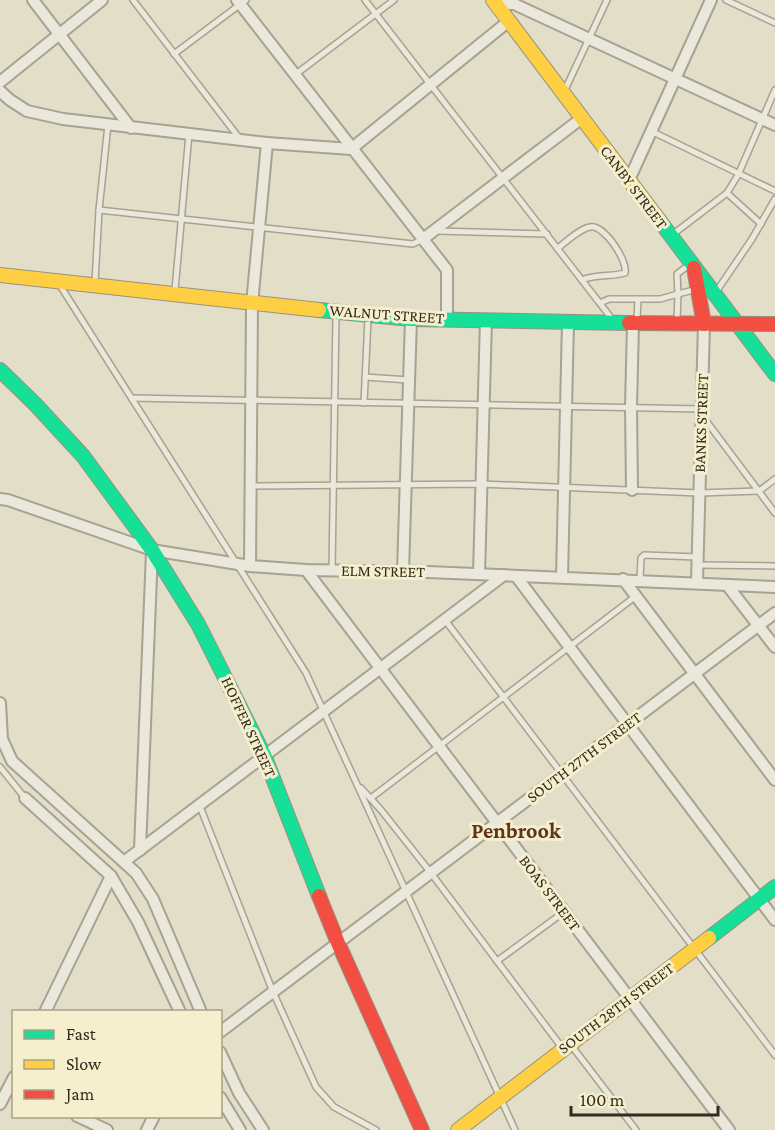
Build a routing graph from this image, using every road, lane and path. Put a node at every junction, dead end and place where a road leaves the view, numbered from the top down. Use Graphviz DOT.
graph roads {
  1 [pos="33,0"];
  2 [pos="102,0"];
  3 [pos="133,0"];
  4 [pos="365,0"];
  5 [pos="394,0"];
  6 [pos="607,0"];
  7 [pos="711,0"];
  8 [pos="726,0"];
  9 [pos="496,1"];
  10 [pos="241,2"];
  11 [pos="376,14"];
  12 [pos="509,21"];
  13 [pos="775,23"];
  14 [pos="59,34"];
  15 [pos="589,39"];
  16 [pos="174,54"];
  17 [pos="294,75"];
  18 [pos="675,79"];
  19 [pos="0,82"];
  20 [pos="430,84"];
  21 [pos="775,90"];
  22 [pos="0,91"];
  23 [pos="564,94"];
  24 [pos="582,118"];
  25 [pos="762,119"];
  26 [pos="108,125"];
  27 [pos="775,125"];
  28 [pos="131,128"];
  29 [pos="651,131"];
  30 [pos="189,134"];
  31 [pos="240,140"];
  32 [pos="267,143"];
  33 [pos="351,149"];
  34 [pos="738,175"];
  35 [pos="503,178"];
  36 [pos="629,180"];
  37 [pos="775,192"];
  38 [pos="727,193"];
  39 [pos="775,199"];
  40 [pos="99,210"];
  41 [pos="181,219"];
  42 [pos="760,224"];
  43 [pos="259,228"];
  44 [pos="434,231"];
  45 [pos="547,234"];
  46 [pos="671,236"];
  47 [pos="423,239"];
  48 [pos="558,248"];
  49 [pos="692,264"];
  50 [pos="0,275"];
  51 [pos="57,280"];
  52 [pos="582,280"];
  53 [pos="95,285"];
  54 [pos="698,289"];
  55 [pos="715,293"];
  56 [pos="174,294"];
  57 [pos="678,294"];
  58 [pos="638,300"];
  59 [pos="600,303"];
  60 [pos="252,304"];
  61 [pos="336,312"];
  62 [pos="368,315"];
  63 [pos="411,318"];
  64 [pos="447,318"];
  65 [pos="486,320"];
  66 [pos="568,323"];
  67 [pos="616,323"];
  68 [pos="635,323"];
  69 [pos="676,324"];
  70 [pos="704,324"];
  71 [pos="738,324"];
  72 [pos="773,325"];
  73 [pos="0,370"];
  74 [pos="775,374"];
  75 [pos="365,377"];
  76 [pos="409,380"];
  77 [pos="132,398"];
  78 [pos="251,399"];
  79 [pos="336,402"];
  80 [pos="364,403"];
  81 [pos="408,404"];
  82 [pos="484,405"];
  83 [pos="566,406"];
  84 [pos="631,407"];
  85 [pos="702,413"];
  86 [pos="775,479"];
  87 [pos="405,484"];
  88 [pos="481,484"];
  89 [pos="332,485"];
  90 [pos="250,486"];
  91 [pos="564,486"];
  92 [pos="632,490"];
  93 [pos="759,491"];
  94 [pos="699,493"];
  95 [pos="0,500"];
  96 [pos="775,513"];
  97 [pos="152,550"];
  98 [pos="697,561"];
  99 [pos="244,566"];
  100 [pos="775,566"];
  101 [pos="306,570"];
  102 [pos="332,571"];
  103 [pos="403,571"];
  104 [pos="479,574"];
  105 [pos="504,575"];
  106 [pos="516,576"];
  107 [pos="562,577"];
  108 [pos="623,579"];
  109 [pos="640,580"];
  110 [pos="697,582"];
  111 [pos="727,585"];
  112 [pos="775,587"];
  113 [pos="636,596"];
  114 [pos="775,613"];
  115 [pos="445,620"];
  116 [pos="759,626"];
  117 [pos="569,646"];
  118 [pos="775,647"];
  119 [pos="380,668"];
  120 [pos="694,673"];
  121 [pos="503,697"];
  122 [pos="0,703"];
  123 [pos="324,710"];
  124 [pos="627,724"];
  125 [pos="439,746"];
  126 [pos="264,755"];
  127 [pos="0,767"];
  128 [pos="561,774"];
  129 [pos="775,780"];
  130 [pos="358,785"];
  131 [pos="25,798"];
  132 [pos="370,798"];
  133 [pos="200,804"];
  134 [pos="497,823"];
  135 [pos="140,850"];
  136 [pos="125,861"];
  137 [pos="431,873"];
  138 [pos="111,876"];
  139 [pos="775,887"];
  140 [pos="406,892"];
  141 [pos="759,899"];
  142 [pos="564,912"];
  143 [pos="775,920"];
  144 [pos="338,943"];
  145 [pos="694,949"];
  146 [pos="497,961"];
  147 [pos="273,992"];
  148 [pos="629,998"];
  149 [pos="45,1010"];
  150 [pos="180,1010"];
  151 [pos="201,1010"];
  152 [pos="222,1030"];
  153 [pos="567,1046"];
  154 [pos="775,1055"];
  155 [pos="222,1056"];
  156 [pos="12,1084"];
  157 [pos="500,1097"];
  158 [pos="222,1101"];
  159 [pos="0,1104"];
  160 [pos="81,1118"];
  161 [pos="107,1130"];
  162 [pos="240,1130"];
  163 [pos="263,1130"];
  164 [pos="376,1130"];
  165 [pos="422,1130"];
  166 [pos="458,1130"];
  167 [pos="515,1130"];
  168 [pos="636,1130"];
  169 [pos="729,1130"];
  1 -- 14 [label="street"];
  2 -- 14 [label="street"];
  3 -- 16 [label="lane"];
  4 -- 11 [label="lane"];
  5 -- 11 [label="lane"];
  6 -- 15 [label="lane"];
  7 -- 18 [label="street"];
  8 -- 13 [label="lane"];
  9 -- 12 [label="main road, CANBY STREET"];
  9 -- 15 [label="street"];
  10 -- 16 [label="lane"];
  10 -- 17 [label="street"];
  11 -- 17 [label="lane"];
  11 -- 20 [label="lane"];
  12 -- 20 [label="street"];
  12 -- 23 [label="main road, CANBY STREET"];
  14 -- 19 [label="street"];
  14 -- 28 [label="street"];
  15 -- 18 [label="street"];
  15 -- 23 [label="lane"];
  16 -- 31 [label="lane"];
  17 -- 33 [label="street"];
  18 -- 25 [label="street"];
  18 -- 29 [label="street"];
  20 -- 33 [label="street"];
  20 -- 35 [label="lane"];
  21 -- 25 [label="lane"];
  22 -- 26 [label="street"];
  23 -- 24 [label="main road, CANBY STREET"];
  24 -- 35 [label="street"];
  24 -- 36 [label="main road, CANBY STREET"];
  25 -- 27 [label="street"];
  25 -- 34 [label="lane"];
  26 -- 28 [label="street"];
  26 -- 40 [label="lane"];
  28 -- 30 [label="street"];
  29 -- 34 [label="lane"];
  29 -- 36 [label="street"];
  30 -- 31 [label="street"];
  30 -- 41 [label="lane"];
  31 -- 32 [label="street"];
  32 -- 33 [label="street"];
  32 -- 43 [label="street"];
  33 -- 47 [label="street"];
  34 -- 37 [label="lane"];
  34 -- 38 [label="lane"];
  35 -- 44 [label="street"];
  35 -- 45 [label="lane"];
  36 -- 46 [label="main road, CANBY STREET"];
  38 -- 42 [label="lane"];
  38 -- 46 [label="lane"];
  39 -- 42 [label="lane"];
  40 -- 41 [label="lane"];
  40 -- 53 [label="lane"];
  41 -- 43 [label="lane"];
  41 -- 56 [label="lane"];
  42 -- 55 [label="lane"];
  43 -- 47 [label="lane"];
  43 -- 60 [label="street"];
  44 -- 45 [label="lane"];
  44 -- 47 [label="street"];
  45 -- 48 [label="lane"];
  46 -- 49 [label="main road, CANBY STREET"];
  47 -- 64 [label="street"];
  48 -- 52 [label="lane"];
  48 -- 52 [label="lane"];
  49 -- 54 [label="main road, BANKS STREET"];
  49 -- 55 [label="main road, CANBY STREET"];
  49 -- 57 [label="lane"];
  50 -- 51 [label="main road, WALNUT STREET"];
  51 -- 53 [label="main road, WALNUT STREET"];
  51 -- 77 [label="lane"];
  52 -- 59 [label="lane"];
  53 -- 56 [label="main road, WALNUT STREET"];
  54 -- 57 [label="lane"];
  54 -- 70 [label="main road, BANKS STREET"];
  55 -- 71 [label="main road, CANBY STREET"];
  56 -- 60 [label="main road, WALNUT STREET"];
  57 -- 58 [label="lane"];
  57 -- 69 [label="lane"];
  58 -- 59 [label="lane"];
  58 -- 68 [label="lane"];
  59 -- 67 [label="lane"];
  60 -- 61 [label="main road, WALNUT STREET"];
  60 -- 78 [label="street"];
  61 -- 62 [label="main road, WALNUT STREET"];
  61 -- 79 [label="lane"];
  62 -- 63 [label="main road, WALNUT STREET"];
  62 -- 75 [label="lane"];
  63 -- 64 [label="main road, WALNUT STREET"];
  63 -- 76 [label="street"];
  64 -- 65 [label="main road, WALNUT STREET"];
  65 -- 66 [label="main road, WALNUT STREET"];
  65 -- 82 [label="street"];
  66 -- 67 [label="main road, WALNUT STREET"];
  66 -- 83 [label="street"];
  67 -- 68 [label="main road, WALNUT STREET"];
  68 -- 69 [label="main road, WALNUT STREET"];
  68 -- 84 [label="street"];
  69 -- 70 [label="main road, WALNUT STREET"];
  70 -- 71 [label="main road, WALNUT STREET"];
  70 -- 85 [label="street, BANKS STREET"];
  71 -- 72 [label="main road, WALNUT STREET"];
  71 -- 74 [label="main road, CANBY STREET"];
  73 -- 97 [label="main road, HOFFER STREET"];
  75 -- 76 [label="lane"];
  75 -- 80 [label="lane"];
  76 -- 81 [label="street"];
  77 -- 78 [label="lane"];
  77 -- 99 [label="lane"];
  78 -- 79 [label="lane"];
  78 -- 90 [label="street"];
  79 -- 80 [label="lane"];
  79 -- 89 [label="lane"];
  80 -- 81 [label="lane"];
  81 -- 82 [label="lane"];
  81 -- 87 [label="street"];
  82 -- 83 [label="lane"];
  82 -- 88 [label="street"];
  83 -- 84 [label="lane"];
  83 -- 91 [label="street"];
  84 -- 85 [label="lane"];
  84 -- 92 [label="street"];
  85 -- 93 [label="lane"];
  85 -- 94 [label="street, BANKS STREET"];
  86 -- 93 [label="lane"];
  87 -- 88 [label="lane"];
  87 -- 89 [label="lane"];
  87 -- 103 [label="street"];
  88 -- 91 [label="lane"];
  88 -- 104 [label="street"];
  89 -- 90 [label="lane"];
  89 -- 102 [label="lane"];
  90 -- 99 [label="street"];
  91 -- 92 [label="lane"];
  91 -- 107 [label="street"];
  92 -- 94 [label="lane"];
  93 -- 94 [label="lane"];
  93 -- 96 [label="lane"];
  94 -- 98 [label="street, BANKS STREET"];
  95 -- 97 [label="street, ELM STREET"];
  97 -- 99 [label="street, ELM STREET"];
  97 -- 126 [label="main road, HOFFER STREET"];
  97 -- 135 [label="street"];
  98 -- 100 [label="lane"];
  98 -- 109 [label="lane"];
  98 -- 110 [label="street, BANKS STREET"];
  99 -- 101 [label="street, ELM STREET"];
  99 -- 123 [label="lane"];
  101 -- 102 [label="street, ELM STREET"];
  101 -- 119 [label="street, BOAS STREET"];
  102 -- 103 [label="street, ELM STREET"];
  103 -- 104 [label="street, ELM STREET"];
  104 -- 105 [label="street, ELM STREET"];
  105 -- 106 [label="street, ELM STREET"];
  105 -- 115 [label="street"];
  106 -- 107 [label="street, ELM STREET"];
  106 -- 117 [label="street"];
  107 -- 108 [label="street, ELM STREET"];
  108 -- 109 [label="street, ELM STREET"];
  108 -- 113 [label="street"];
  109 -- 110 [label="street, ELM STREET"];
  110 -- 111 [label="street, ELM STREET"];
  111 -- 112 [label="street, ELM STREET"];
  111 -- 116 [label="street"];
  113 -- 117 [label="lane"];
  113 -- 120 [label="street"];
  114 -- 116 [label="street, SOUTH 27TH STREET"];
  115 -- 119 [label="street"];
  115 -- 121 [label="lane"];
  116 -- 118 [label="street"];
  116 -- 120 [label="street, SOUTH 27TH STREET"];
  117 -- 121 [label="lane"];
  117 -- 124 [label="street"];
  119 -- 123 [label="street"];
  119 -- 125 [label="street, BOAS STREET"];
  120 -- 124 [label="street, SOUTH 27TH STREET"];
  120 -- 129 [label="street"];
  121 -- 125 [label="lane"];
  121 -- 128 [label="lane"];
  122 -- 136 [label="street"];
  123 -- 126 [label="street"];
  123 -- 130 [label="lane"];
  124 -- 128 [label="street, SOUTH 27TH STREET"];
  124 -- 141 [label="street"];
  125 -- 132 [label="lane"];
  125 -- 134 [label="street, BOAS STREET"];
  126 -- 133 [label="street"];
  126 -- 144 [label="main road, HOFFER STREET"];
  127 -- 131 [label="lane"];
  128 -- 134 [label="street, SOUTH 27TH STREET"];
  128 -- 145 [label="lane"];
  130 -- 132 [label="lane"];
  130 -- 140 [label="lane"];
  131 -- 138 [label="street"];
  132 -- 137 [label="lane"];
  133 -- 135 [label="street"];
  133 -- 147 [label="lane"];
  134 -- 137 [label="street, SOUTH 27TH STREET"];
  134 -- 142 [label="street, BOAS STREET"];
  135 -- 136 [label="street"];
  136 -- 151 [label="street"];
  137 -- 140 [label="street, SOUTH 27TH STREET"];
  137 -- 146 [label="lane"];
  138 -- 149 [label="street"];
  138 -- 150 [label="street"];
  139 -- 141 [label="main road, SOUTH 28TH STREET"];
  140 -- 144 [label="street, SOUTH 27TH STREET"];
  140 -- 157 [label="lane"];
  141 -- 143 [label="street"];
  141 -- 145 [label="main road, SOUTH 28TH STREET"];
  142 -- 146 [label="lane"];
  142 -- 148 [label="street, BOAS STREET"];
  144 -- 147 [label="street, SOUTH 27TH STREET"];
  144 -- 165 [label="main road, HOFFER STREET"];
  145 -- 148 [label="main road, SOUTH 28TH STREET"];
  145 -- 154 [label="lane"];
  146 -- 153 [label="lane"];
  147 -- 152 [label="street, SOUTH 27TH STREET"];
  147 -- 164 [label="lane"];
  148 -- 153 [label="main road, SOUTH 28TH STREET"];
  148 -- 169 [label="street, BOAS STREET"];
  153 -- 157 [label="main road, SOUTH 28TH STREET"];
  153 -- 168 [label="lane"];
  155 -- 163 [label="street"];
  156 -- 159 [label="street"];
  157 -- 166 [label="main road, SOUTH 28TH STREET"];
  157 -- 167 [label="lane"];
  158 -- 162 [label="street"];
  160 -- 161 [label="street"];
}
